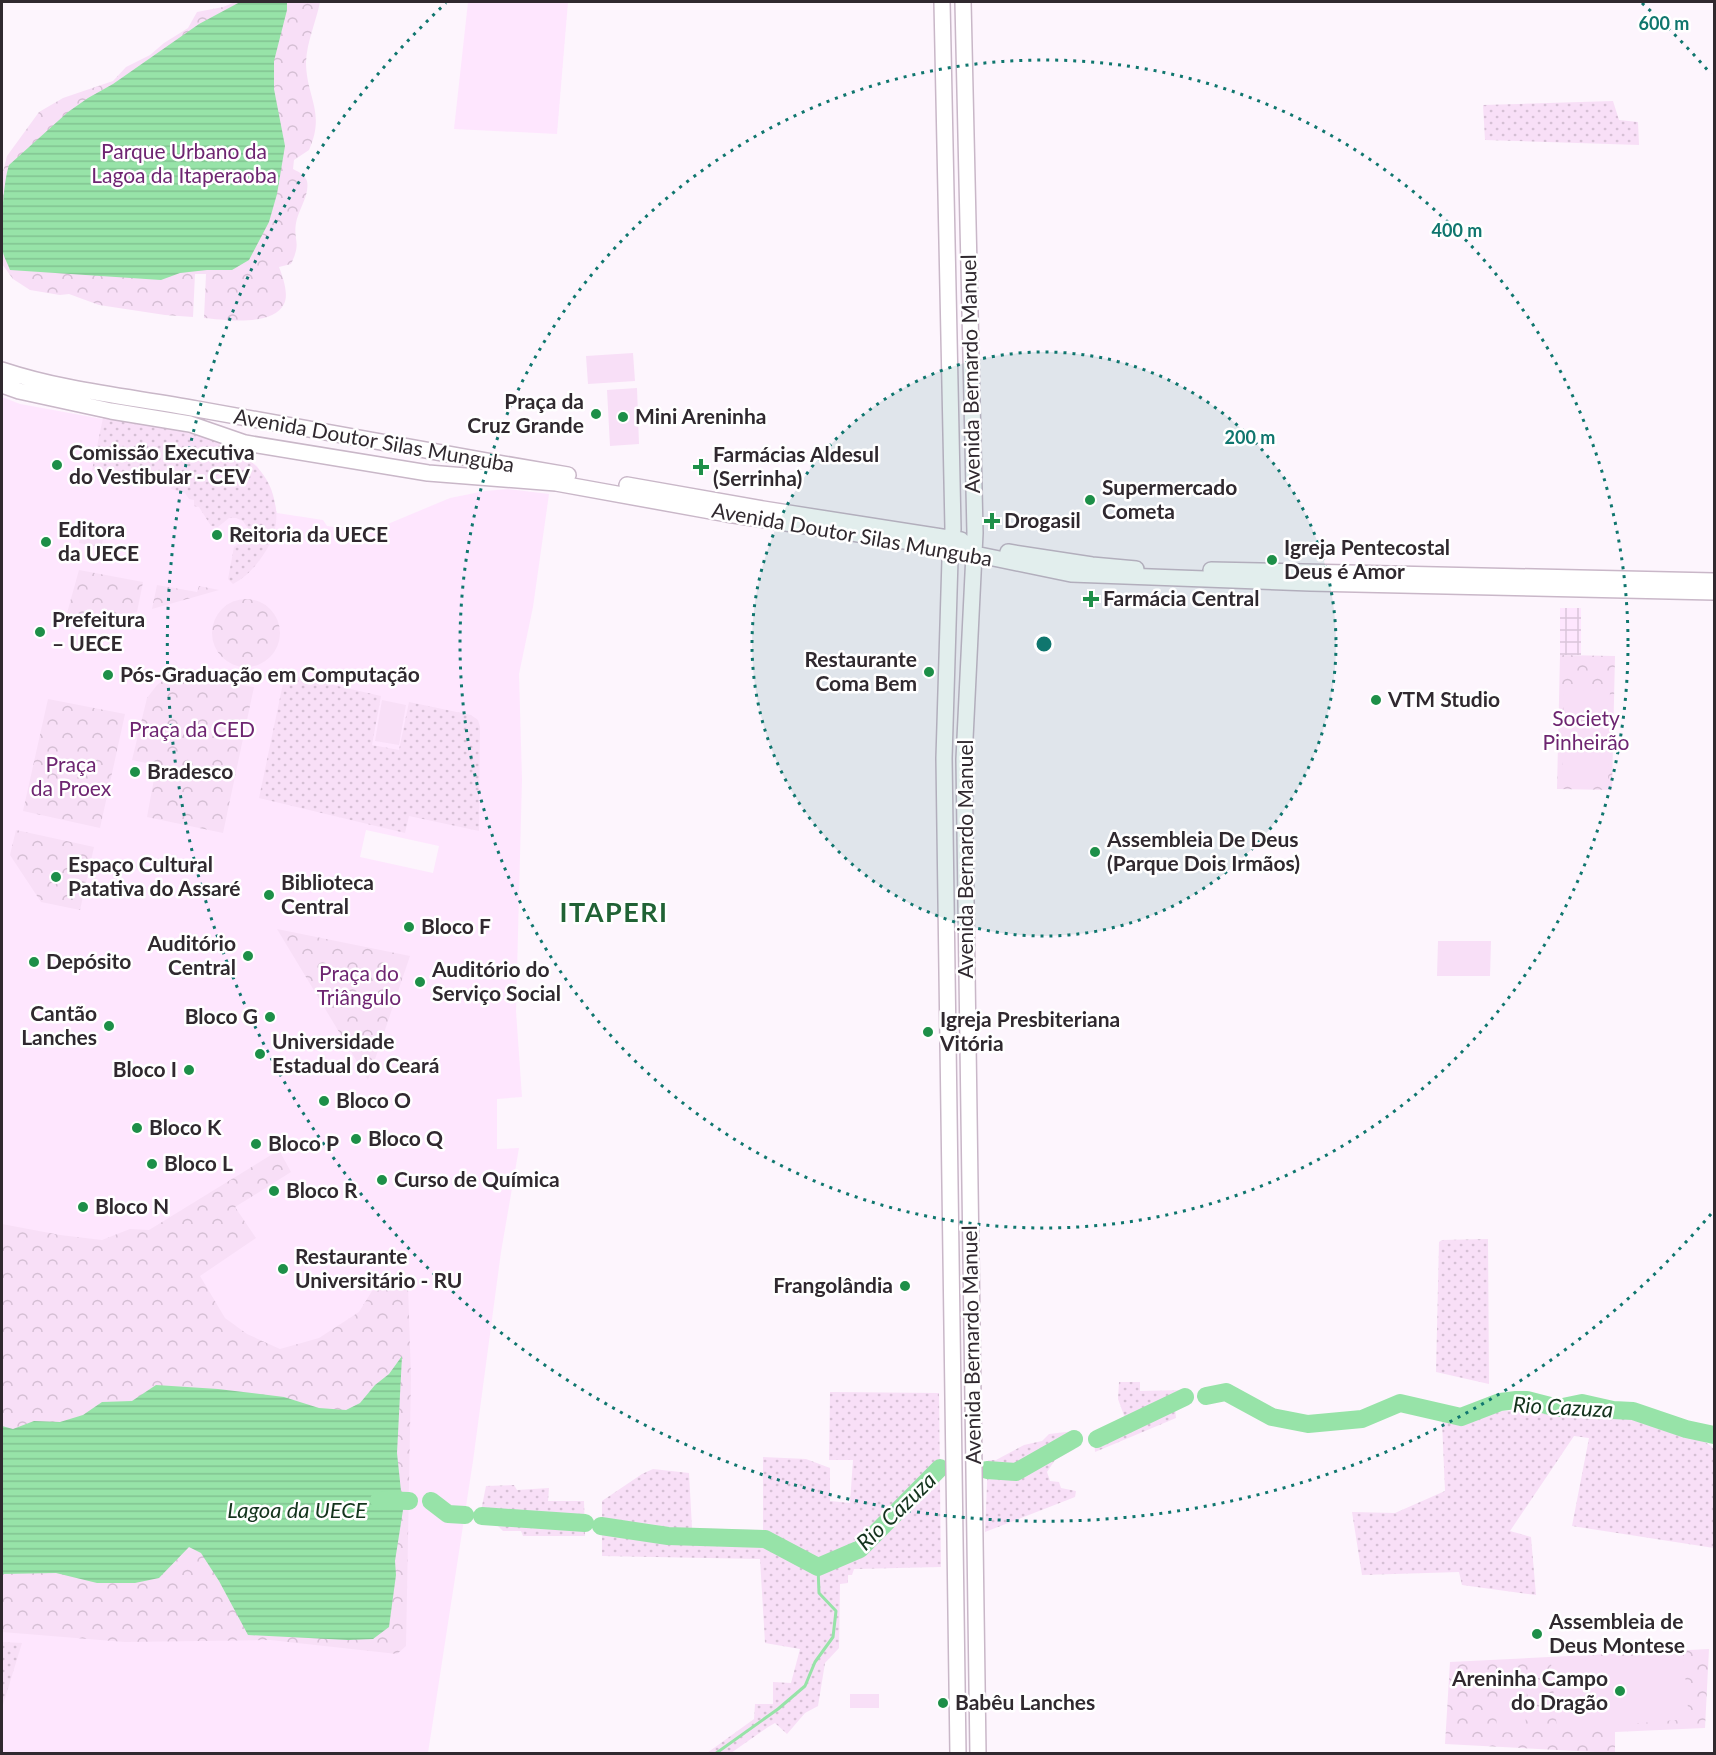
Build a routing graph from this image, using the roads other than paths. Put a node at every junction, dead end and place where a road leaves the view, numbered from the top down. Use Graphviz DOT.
graph roads {
  1 [pos="942,2"];
  2 [pos="963,2"];
  3 [pos="2,370"];
  4 [pos="2,385"];
  5 [pos="312,431"];
  6 [pos="250,444"];
  7 [pos="425,450"];
  8 [pos="428,473"];
  9 [pos="952,544"];
  10 [pos="974,549"];
  11 [pos="1714,581"];
  12 [pos="1714,592"];
  13 [pos="951,1271"];
  14 [pos="971,1271"];
  15 [pos="972,1311"];
  16 [pos="952,1313"];
  17 [pos="958,1754"];
  18 [pos="978,1754"];
  1 -- 9 [label="main road, Avenida Bernardo Manuel"];
  2 -- 10 [label="main road, Avenida Bernardo Manuel"];
  3 -- 5 [label="main road, Avenida Doutor Silas Munguba"];
  4 -- 6 [label="main road, Avenida Doutor Silas Munguba"];
  5 -- 6 [label="main road"];
  5 -- 7 [label="main road, Avenida Doutor Silas Munguba"];
  6 -- 8 [label="main road, Avenida Doutor Silas Munguba"];
  7 -- 8 [label="main road"];
  7 -- 9 [label="main road, Avenida Doutor Silas Munguba"];
  8 -- 9 [label="main road, Avenida Doutor Silas Munguba"];
  9 -- 10 [label="main road, Avenida Doutor Silas Munguba"];
  9 -- 13 [label="main road, Avenida Bernardo Manuel"];
  10 -- 11 [label="main road, Avenida Doutor Silas Munguba"];
  10 -- 12 [label="main road, Avenida Doutor Silas Munguba"];
  10 -- 14 [label="main road, Avenida Bernardo Manuel"];
  13 -- 14 [label="main road"];
  13 -- 16 [label="main road, Avenida Bernardo Manuel"];
  14 -- 15 [label="main road, Avenida Bernardo Manuel"];
  15 -- 16 [label="main road"];
  15 -- 18 [label="main road, Avenida Bernardo Manuel"];
  16 -- 17 [label="main road, Avenida Bernardo Manuel"];
}
